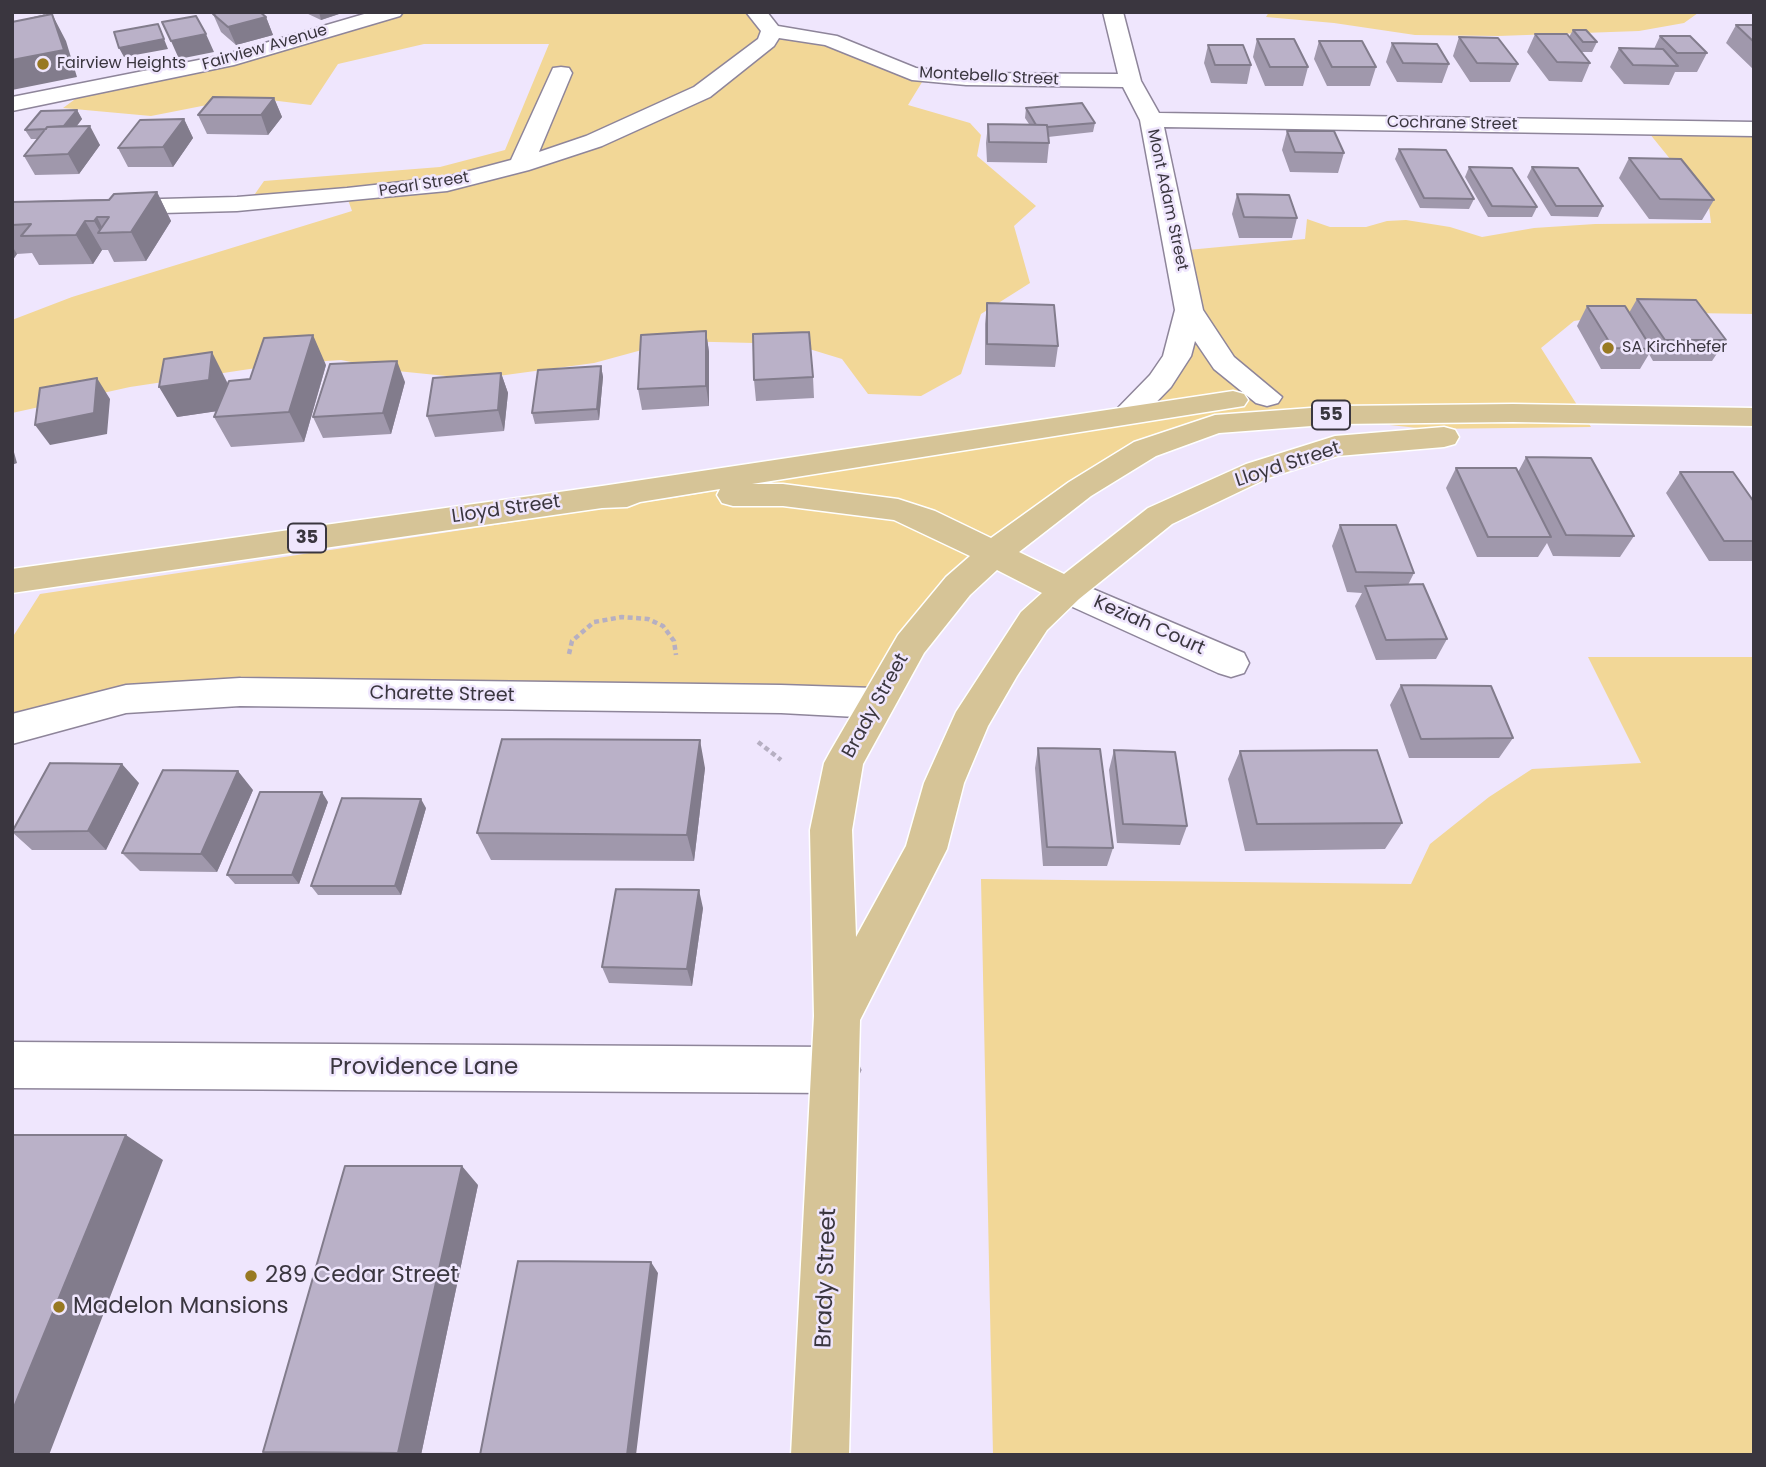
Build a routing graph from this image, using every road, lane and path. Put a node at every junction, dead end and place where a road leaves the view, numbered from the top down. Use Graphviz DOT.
graph roads {
  1 [pos="56,12"];
  2 [pos="393,12"];
  3 [pos="757,12"];
  4 [pos="1112,12"];
  5 [pos="23,21"];
  6 [pos="771,31"];
  7 [pos="561,73"];
  8 [pos="1130,81"];
  9 [pos="12,104"];
  10 [pos="1151,120"];
  11 [pos="1754,129"];
  12 [pos="521,165"];
  13 [pos="12,210"];
  14 [pos="1189,310"];
  15 [pos="1754,395"];
  16 [pos="1267,397"];
  17 [pos="1126,415"];
  18 [pos="1707,416"];
  19 [pos="1754,417"];
  20 [pos="602,496"];
  21 [pos="993,554"];
  22 [pos="12,581"];
  23 [pos="1067,590"];
  24 [pos="1231,663"];
  25 [pos="561,696"];
  26 [pos="673,698"];
  27 [pos="875,703"];
  28 [pos="12,729"];
  29 [pos="837,1016"];
  30 [pos="12,1065"];
  31 [pos="836,1070"];
  32 [pos="820,1455"];
  1 -- 5 [label="path"];
  2 -- 9 [label="street, Fairview Avenue"];
  3 -- 6 [label="street"];
  4 -- 8 [label="street, Mont Adam Street"];
  6 -- 8 [label="street, Montebello Street"];
  6 -- 12 [label="street, Pearl Street"];
  7 -- 12 [label="street"];
  8 -- 10 [label="street, Mont Adam Street"];
  10 -- 11 [label="street, Cochrane Street"];
  10 -- 14 [label="street, Mont Adam Street"];
  12 -- 13 [label="street, Pearl Street"];
  14 -- 16 [label="street, Mont Adam Street"];
  14 -- 17 [label="street, Mont Adam Street"];
  15 -- 16 [label="main road"];
  16 -- 17 [label="main road"];
  17 -- 20 [label="main road"];
  18 -- 19 [label="main road, Lloyd Street / 55"];
  18 -- 21 [label="main road, Lloyd Street / 55"];
  18 -- 23 [label="main road, Lloyd Street / 55"];
  20 -- 21 [label="main road, Lloyd Street / 35"];
  20 -- 22 [label="main road, Lloyd Street / 35"];
  21 -- 23 [label="main road, Lloyd Street / 35"];
  21 -- 27 [label="main road, Brady Street / 55"];
  23 -- 24 [label="street, Keziah Court"];
  23 -- 29 [label="main road, Brady Street / 55"];
  25 -- 26 [label="street, Charette Street"];
  25 -- 26 [label="path"];
  25 -- 28 [label="street, Charette Street"];
  26 -- 27 [label="street, Charette Street"];
  27 -- 29 [label="main road, Brady Street / 55"];
  29 -- 31 [label="main road, Brady Street / 55"];
  30 -- 31 [label="street, Providence Lane"];
  31 -- 32 [label="main road, Brady Street / 55"];
}
